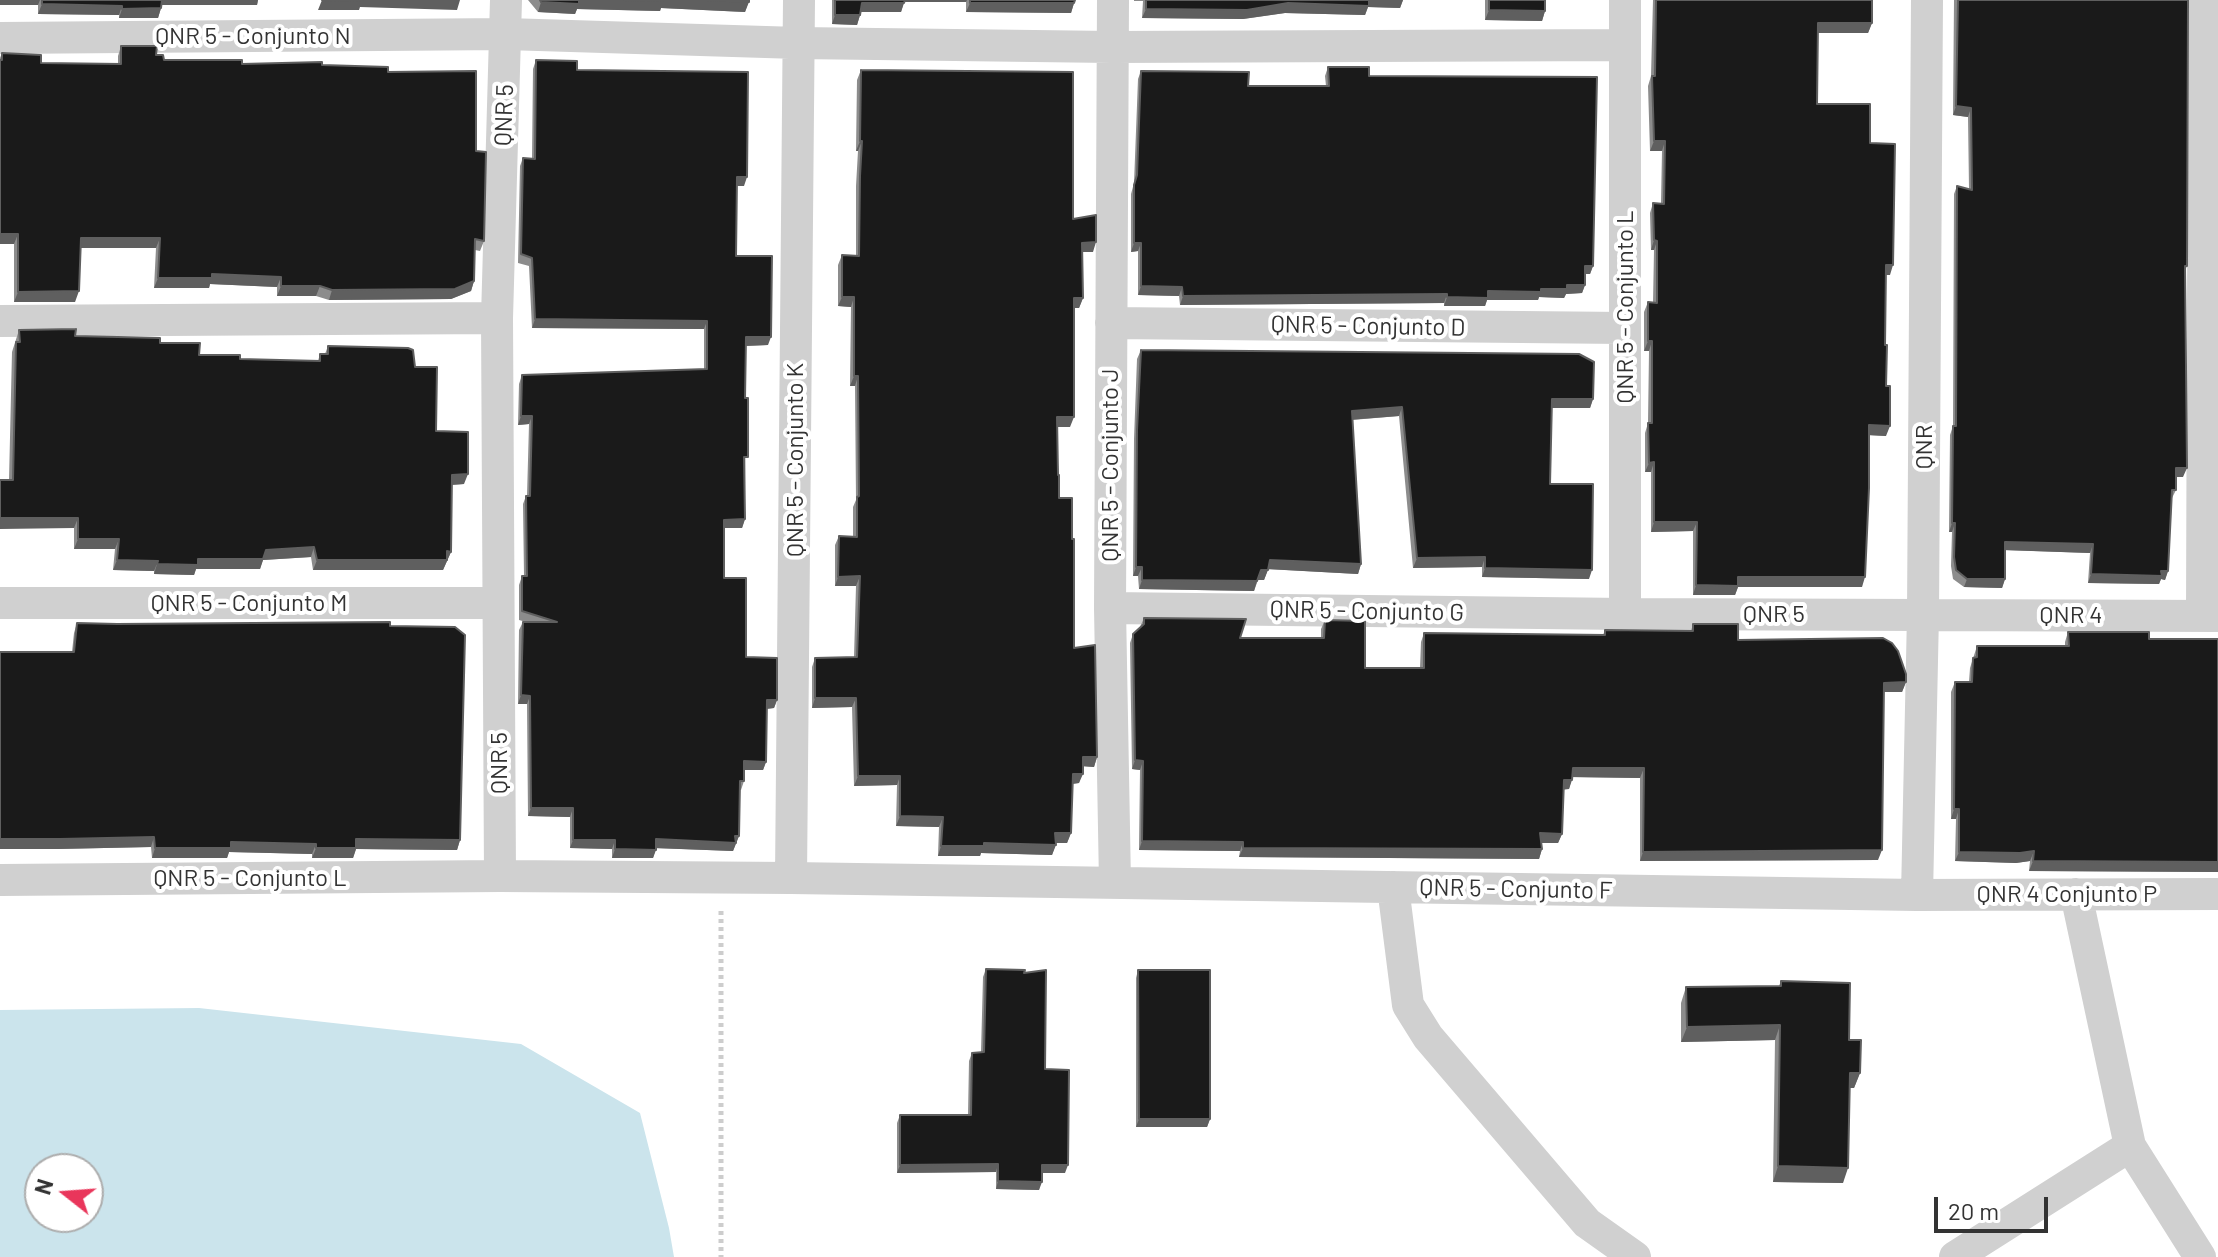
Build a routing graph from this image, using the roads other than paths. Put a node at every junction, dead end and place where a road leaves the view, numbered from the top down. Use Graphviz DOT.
graph roads {
  1 [pos="506,0"];
  2 [pos="799,0"];
  3 [pos="1113,0"];
  4 [pos="1625,0"];
  5 [pos="1927,0"];
  6 [pos="2204,0"];
  7 [pos="506,34"];
  8 [pos="0,38"];
  9 [pos="798,43"];
  10 [pos="1625,45"];
  11 [pos="1112,47"];
  12 [pos="497,318"];
  13 [pos="0,321"];
  14 [pos="1111,323"];
  15 [pos="1624,328"];
  16 [pos="0,603"];
  17 [pos="498,603"];
  18 [pos="1110,608"];
  19 [pos="1625,614"];
  20 [pos="1923,614"];
  21 [pos="2210,616"];
  22 [pos="500,876"];
  23 [pos="791,878"];
  24 [pos="0,880"];
  25 [pos="1115,883"];
  26 [pos="1393,887"];
  27 [pos="2076,894"];
  28 [pos="2218,894"];
  29 [pos="1917,895"];
  30 [pos="2130,1146"];
  31 [pos="1635,1257"];
  32 [pos="1955,1257"];
  33 [pos="2200,1257"];
  1 -- 7 [label="street, QNR 5"];
  2 -- 9 [label="street, QNR 5 - Conjunto K"];
  3 -- 11 [label="street, QNR 5 - Conjunto J"];
  4 -- 10 [label="street, QNR 5 - Conjunto L"];
  5 -- 20 [label="street, QNR"];
  6 -- 21 [label="street"];
  7 -- 8 [label="street, QNR 5 - Conjunto N"];
  7 -- 9 [label="street"];
  7 -- 12 [label="street, QNR 5"];
  9 -- 11 [label="street"];
  9 -- 23 [label="street, QNR 5 - Conjunto K"];
  10 -- 11 [label="street"];
  10 -- 15 [label="street, QNR 5 - Conjunto L"];
  11 -- 14 [label="street, QNR 5 - Conjunto J"];
  12 -- 13 [label="street"];
  12 -- 17 [label="street, QNR 5"];
  14 -- 15 [label="street, QNR 5 - Conjunto D"];
  14 -- 18 [label="street, QNR 5 - Conjunto J"];
  15 -- 19 [label="street, QNR 5 - Conjunto L"];
  16 -- 17 [label="street, QNR 5 - Conjunto M"];
  17 -- 22 [label="street, QNR 5"];
  18 -- 19 [label="street, QNR 5 - Conjunto G"];
  18 -- 25 [label="street, QNR 5 - Conjunto J"];
  19 -- 20 [label="street, QNR 5"];
  20 -- 21 [label="street, QNR 4"];
  20 -- 29 [label="street, QNR"];
  22 -- 23 [label="street"];
  22 -- 24 [label="street, QNR 5 - Conjunto L"];
  23 -- 25 [label="street"];
  25 -- 26 [label="street, QNR 5 - Conjunto F"];
  26 -- 29 [label="street, QNR 5 - Conjunto F"];
  26 -- 31 [label="street"];
  27 -- 28 [label="street, QNR 4 Conjunto P"];
  27 -- 29 [label="street, QNR 4 Conjunto P"];
  27 -- 30 [label="street"];
  30 -- 32 [label="street"];
  30 -- 33 [label="street"];
}
